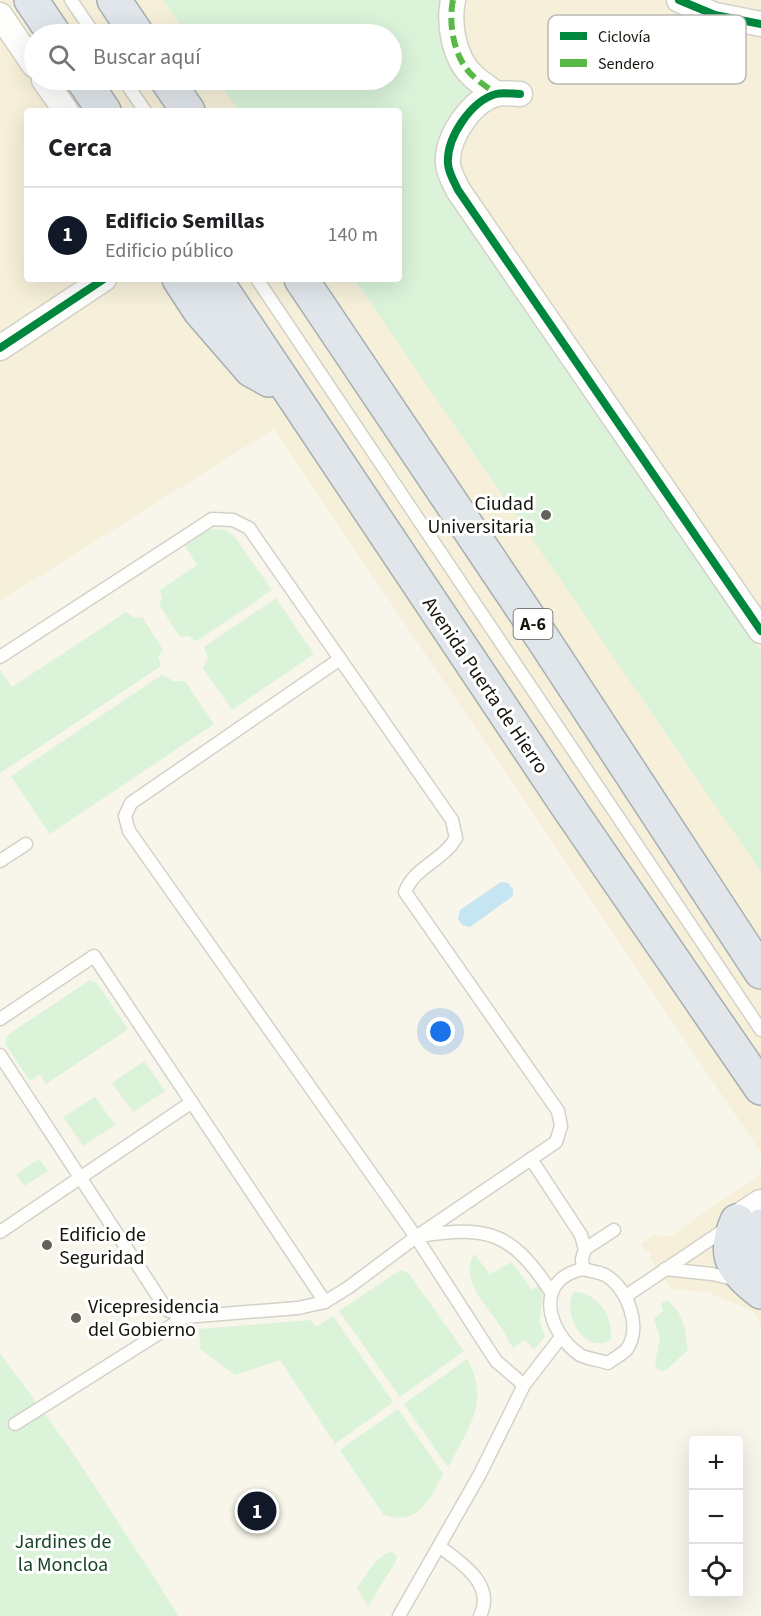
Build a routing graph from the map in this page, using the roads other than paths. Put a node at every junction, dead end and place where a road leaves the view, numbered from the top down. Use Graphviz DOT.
graph roads {
  1 [pos="31,0"];
  2 [pos="71,0"];
  3 [pos="114,0"];
  4 [pos="453,0"];
  5 [pos="679,0"];
  6 [pos="761,8"];
  7 [pos="0,15"];
  8 [pos="715,15"];
  9 [pos="746,21"];
  10 [pos="47,24"];
  11 [pos="87,24"];
  12 [pos="130,24"];
  13 [pos="761,24"];
  14 [pos="24,50"];
  15 [pos="51,90"];
  16 [pos="90,90"];
  17 [pos="131,90"];
  18 [pos="174,90"];
  19 [pos="64,108"];
  20 [pos="102,108"];
  21 [pos="143,108"];
  22 [pos="186,108"];
  23 [pos="99,282"];
  24 [pos="181,282"];
  25 [pos="217,282"];
  26 [pos="259,282"];
  27 [pos="303,282"];
  28 [pos="0,348"];
  29 [pos="289,391"];
  30 [pos="761,631"];
  31 [pos="546,642"];
  32 [pos="0,657"];
  33 [pos="340,659"];
  34 [pos="26,844"];
  35 [pos="0,861"];
  36 [pos="761,934"];
  37 [pos="761,972"];
  38 [pos="0,1018"];
  39 [pos="761,1030"];
  40 [pos="0,1055"];
  41 [pos="761,1088"];
  42 [pos="192,1102"];
  43 [pos="531,1159"];
  44 [pos="80,1178"];
  45 [pos="614,1230"];
  46 [pos="0,1232"];
  47 [pos="416,1237"];
  48 [pos="748,1245"];
  49 [pos="585,1249"];
  50 [pos="583,1269"];
  51 [pos="665,1269"];
  52 [pos="551,1292"];
  53 [pos="626,1296"];
  54 [pos="325,1302"];
  55 [pos="185,1317"];
  56 [pos="561,1337"];
  57 [pos="524,1385"];
  58 [pos="15,1424"];
  59 [pos="438,1546"];
  60 [pos="399,1616"];
  61 [pos="480,1616"];
  1 -- 10 [label="highway"];
  2 -- 11 [label="lane"];
  3 -- 12 [label="highway"];
  4 -- 30 [label="street"];
  5 -- 6 [label="street"];
  5 -- 8 [label="street"];
  7 -- 14 [label="street"];
  9 -- 13 [label="street"];
  15 -- 19 [label="street"];
  16 -- 20 [label="highway"];
  17 -- 21 [label="lane"];
  18 -- 22 [label="highway"];
  23 -- 28 [label="street"];
  24 -- 29 [label="highway"];
  25 -- 29 [label="highway, Avenida Puerta de Hierro"];
  26 -- 39 [label="lane"];
  27 -- 31 [label="highway, A-6"];
  29 -- 41 [label="highway, Avenida Puerta de Hierro"];
  31 -- 36 [label="highway"];
  31 -- 37 [label="highway, A-6"];
  32 -- 33 [label="lane"];
  33 -- 43 [label="lane"];
  33 -- 47 [label="lane"];
  34 -- 35 [label="lane"];
  38 -- 42 [label="lane"];
  40 -- 44 [label="lane"];
  42 -- 44 [label="lane"];
  42 -- 54 [label="lane"];
  43 -- 47 [label="lane"];
  43 -- 49 [label="lane"];
  44 -- 46 [label="lane"];
  44 -- 55 [label="lane"];
  45 -- 49 [label="lane"];
  47 -- 52 [label="lane"];
  47 -- 54 [label="lane"];
  47 -- 57 [label="lane"];
  48 -- 51 [label="lane"];
  48 -- 51 [label="lane"];
  49 -- 50 [label="lane"];
  50 -- 52 [label="lane"];
  50 -- 53 [label="lane"];
  51 -- 53 [label="lane"];
  52 -- 56 [label="lane"];
  53 -- 56 [label="lane"];
  54 -- 55 [label="lane"];
  55 -- 58 [label="lane"];
  56 -- 57 [label="lane"];
  57 -- 59 [label="lane"];
  59 -- 60 [label="lane"];
  59 -- 61 [label="lane"];
}
